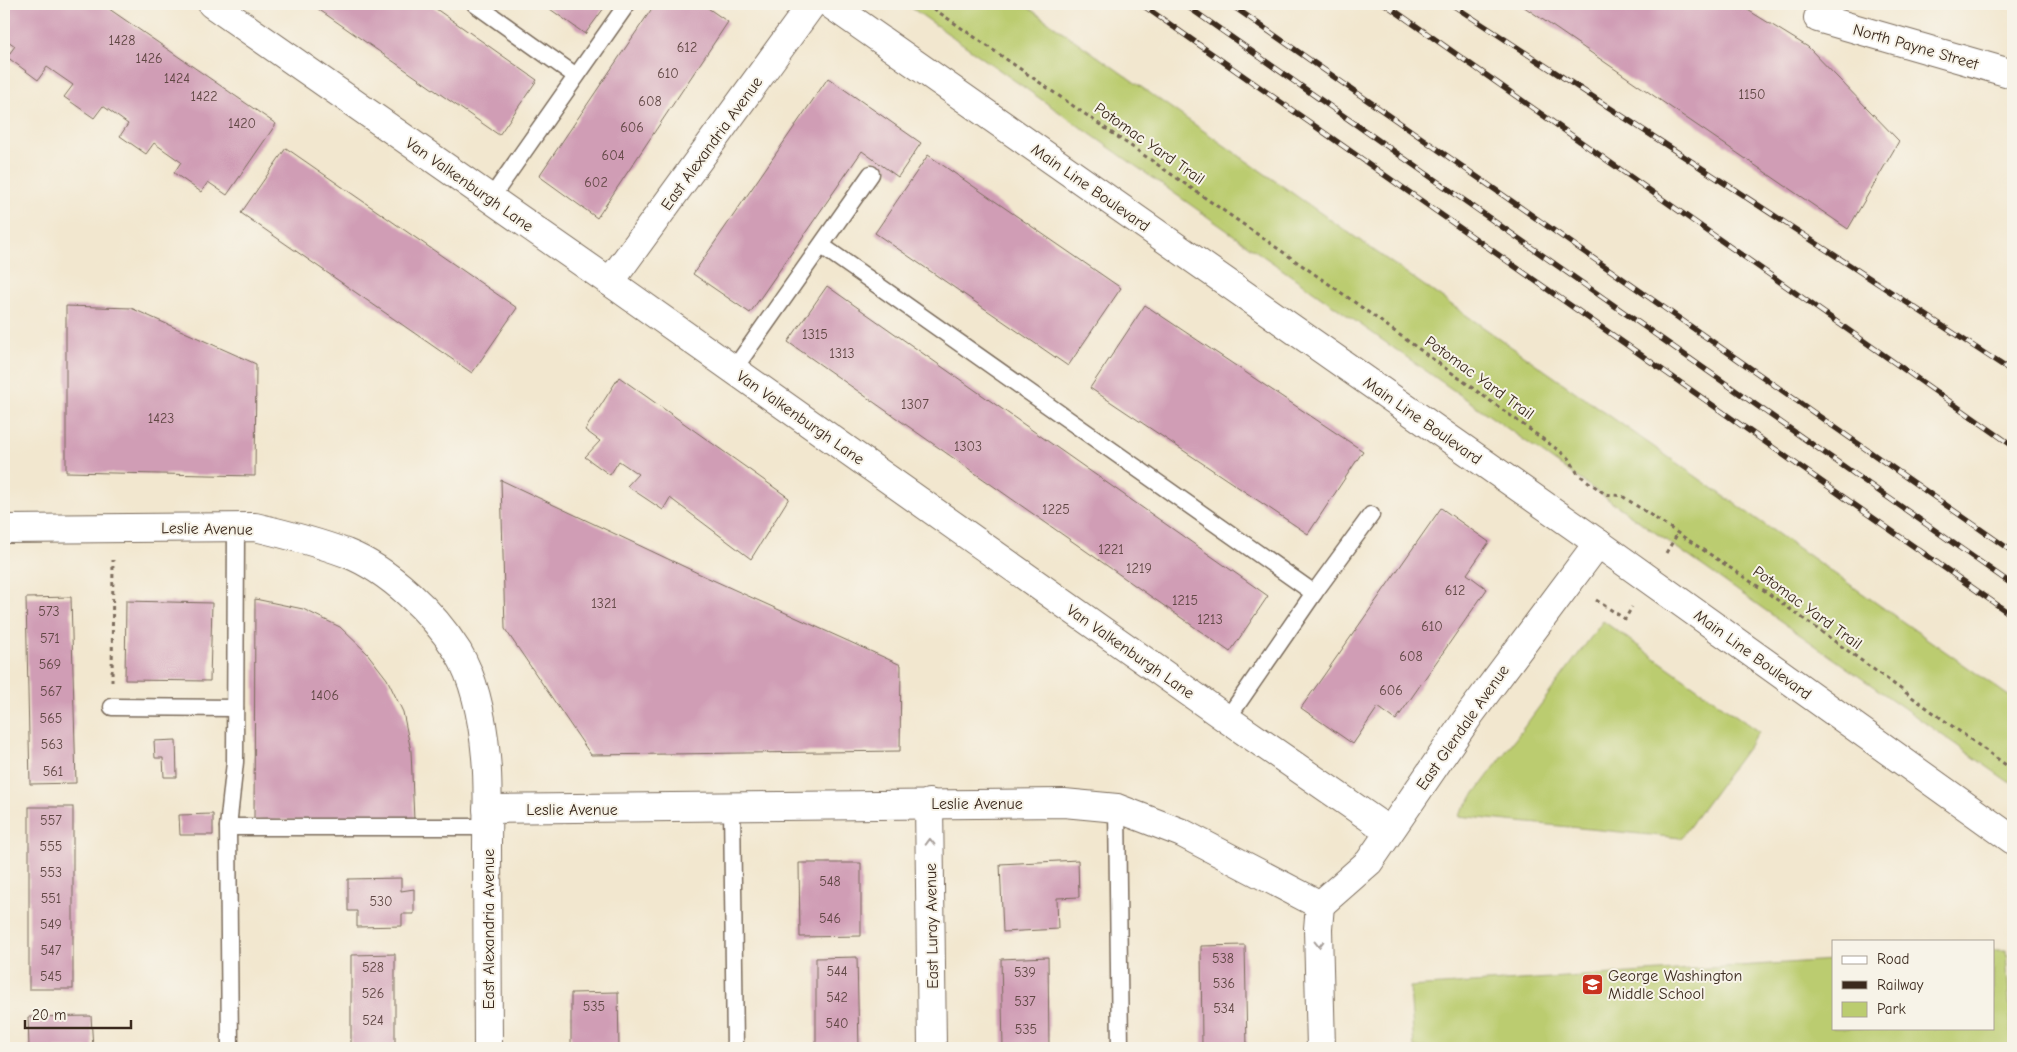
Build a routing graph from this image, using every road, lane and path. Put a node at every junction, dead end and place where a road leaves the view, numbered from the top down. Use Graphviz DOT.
graph roads {
  1 [pos="212,4"];
  2 [pos="475,4"];
  3 [pos="627,4"];
  4 [pos="812,4"];
  5 [pos="830,4"];
  6 [pos="928,4"];
  7 [pos="1818,18"];
  8 [pos="2013,74"];
  9 [pos="576,76"];
  10 [pos="871,174"];
  11 [pos="491,198"];
  12 [pos="822,246"];
  13 [pos="610,282"];
  14 [pos="734,370"];
  15 [pos="1371,516"];
  16 [pos="236,527"];
  17 [pos="113,528"];
  18 [pos="4,529"];
  19 [pos="1598,543"];
  20 [pos="1314,593"];
  21 [pos="112,707"];
  22 [pos="235,708"];
  23 [pos="1227,719"];
  24 [pos="2013,770"];
  25 [pos="929,803"];
  26 [pos="732,806"];
  27 [pos="1117,808"];
  28 [pos="487,818"];
  29 [pos="228,827"];
  30 [pos="1389,831"];
  31 [pos="2013,840"];
  32 [pos="1320,905"];
  33 [pos="230,1048"];
  34 [pos="488,1048"];
  35 [pos="735,1048"];
  36 [pos="932,1048"];
  37 [pos="1120,1048"];
  38 [pos="1321,1048"];
  1 -- 11 [label="street, Van Valkenburgh Lane"];
  2 -- 9 [label="lane"];
  3 -- 9 [label="lane"];
  4 -- 13 [label="street, East Alexandria Avenue"];
  5 -- 19 [label="street, Main Line Boulevard"];
  6 -- 24 [label="path, Potomac Yard Trail"];
  7 -- 8 [label="street, North Payne Street"];
  9 -- 11 [label="lane"];
  10 -- 12 [label="lane"];
  11 -- 13 [label="street, Van Valkenburgh Lane"];
  12 -- 14 [label="lane"];
  12 -- 20 [label="lane"];
  13 -- 14 [label="street, Van Valkenburgh Lane"];
  14 -- 23 [label="street, Van Valkenburgh Lane"];
  15 -- 20 [label="lane"];
  16 -- 17 [label="street, Leslie Avenue"];
  16 -- 22 [label="lane"];
  16 -- 28 [label="street, Leslie Avenue"];
  17 -- 18 [label="street, Leslie Avenue"];
  17 -- 21 [label="path"];
  19 -- 30 [label="street, East Glendale Avenue"];
  19 -- 31 [label="street, Main Line Boulevard"];
  20 -- 23 [label="lane"];
  21 -- 22 [label="lane"];
  22 -- 29 [label="lane"];
  23 -- 30 [label="street, Van Valkenburgh Lane"];
  25 -- 26 [label="street, Leslie Avenue"];
  25 -- 27 [label="street, Leslie Avenue"];
  36 -- 25 [label="street, East Luray Avenue, one-way"];
  26 -- 28 [label="street, Leslie Avenue"];
  26 -- 35 [label="lane"];
  27 -- 32 [label="street, Leslie Avenue"];
  27 -- 37 [label="lane"];
  28 -- 29 [label="lane"];
  28 -- 34 [label="street, East Alexandria Avenue"];
  29 -- 33 [label="lane"];
  30 -- 32 [label="street, East Glendale Avenue"];
  32 -- 38 [label="street, one-way"];
}
